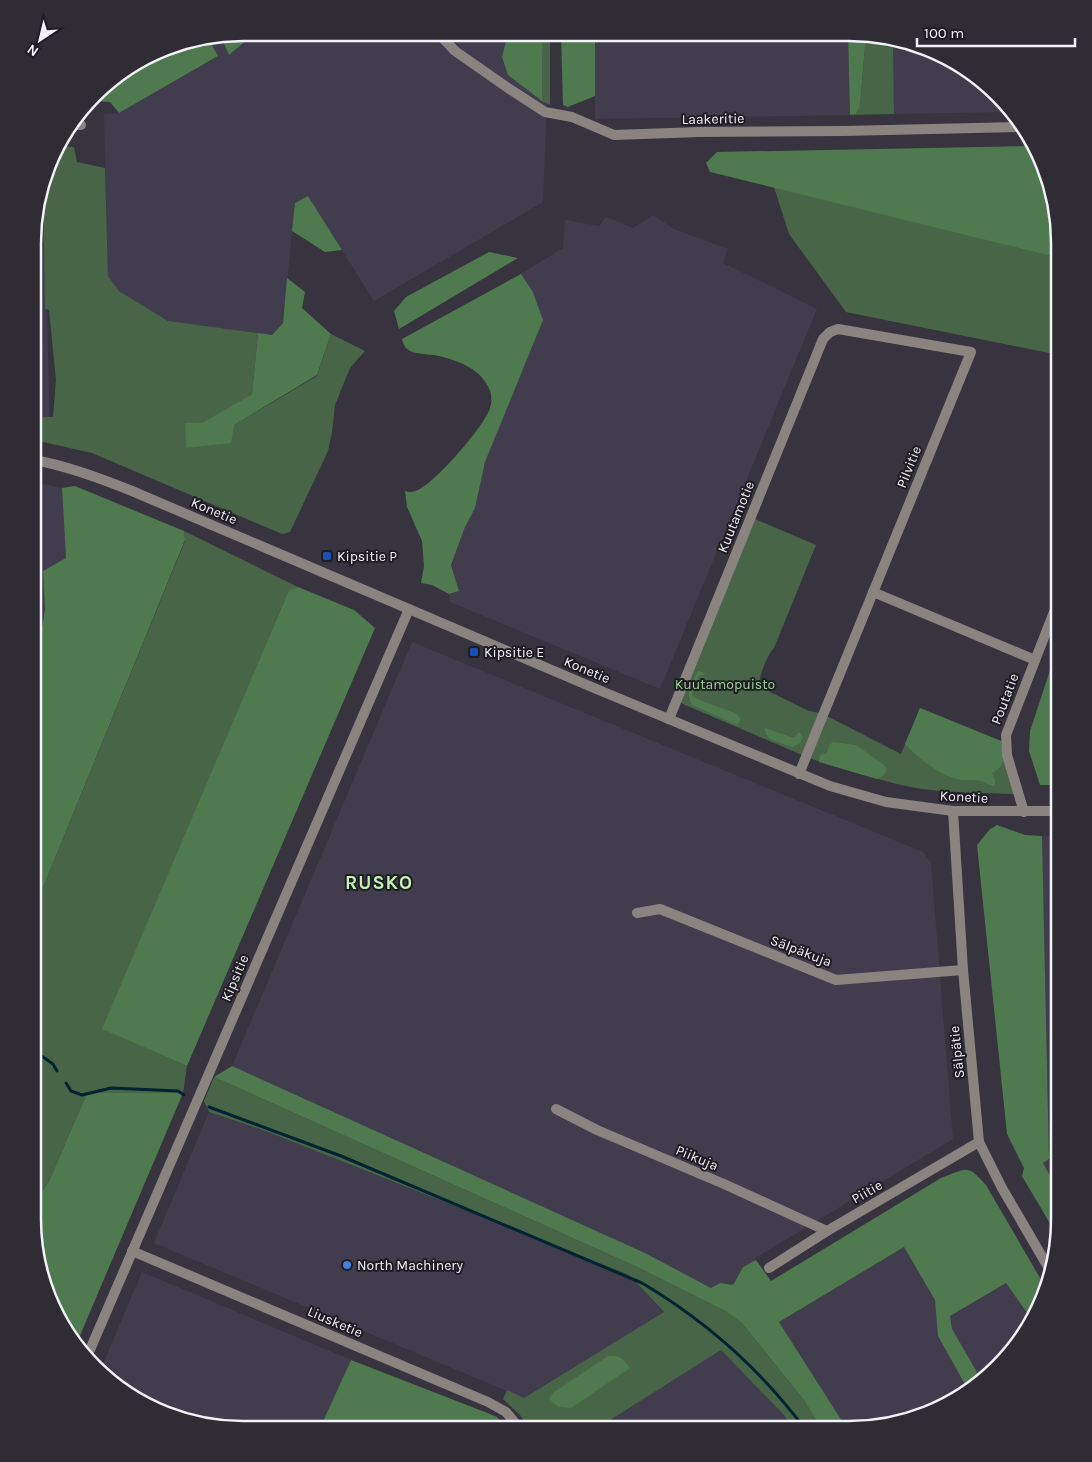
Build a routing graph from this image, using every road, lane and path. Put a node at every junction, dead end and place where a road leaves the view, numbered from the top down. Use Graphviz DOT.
graph roads {
  1 [pos="446,41"];
  2 [pos="1014,127"];
  3 [pos="834,330"];
  4 [pos="41,461"];
  5 [pos="873,592"];
  6 [pos="409,609"];
  7 [pos="1051,620"];
  8 [pos="1035,660"];
  9 [pos="669,719"];
  10 [pos="799,774"];
  11 [pos="1051,811"];
  12 [pos="952,812"];
  13 [pos="1024,812"];
  14 [pos="637,913"];
  15 [pos="963,970"];
  16 [pos="556,1109"];
  17 [pos="979,1142"];
  18 [pos="827,1231"];
  19 [pos="132,1251"];
  20 [pos="1046,1263"];
  21 [pos="769,1268"];
  22 [pos="90,1350"];
  23 [pos="513,1421"];
  1 -- 2 [label="street, Laakeritie"];
  3 -- 5 [label="street, Pilvitie"];
  3 -- 9 [label="street, Kuutamotie"];
  4 -- 6 [label="street, Konetie"];
  5 -- 8 [label="street"];
  5 -- 10 [label="street, Pilvitie"];
  6 -- 9 [label="street, Konetie"];
  6 -- 19 [label="street, Kipsitie"];
  7 -- 8 [label="street, Poutatie"];
  8 -- 13 [label="street, Poutatie"];
  9 -- 10 [label="street, Konetie"];
  10 -- 12 [label="street, Konetie"];
  11 -- 13 [label="street, Konetie"];
  12 -- 13 [label="street, Konetie"];
  12 -- 15 [label="street, Sälpätie"];
  14 -- 15 [label="street, Sälpäkuja"];
  15 -- 17 [label="street, Sälpätie"];
  16 -- 18 [label="street, Piikuja"];
  17 -- 18 [label="street, Piitie"];
  17 -- 20 [label="street, Sälpätie"];
  18 -- 21 [label="street, Piitie"];
  19 -- 22 [label="street, Kipsitie"];
  19 -- 23 [label="street, Liusketie"];
}
